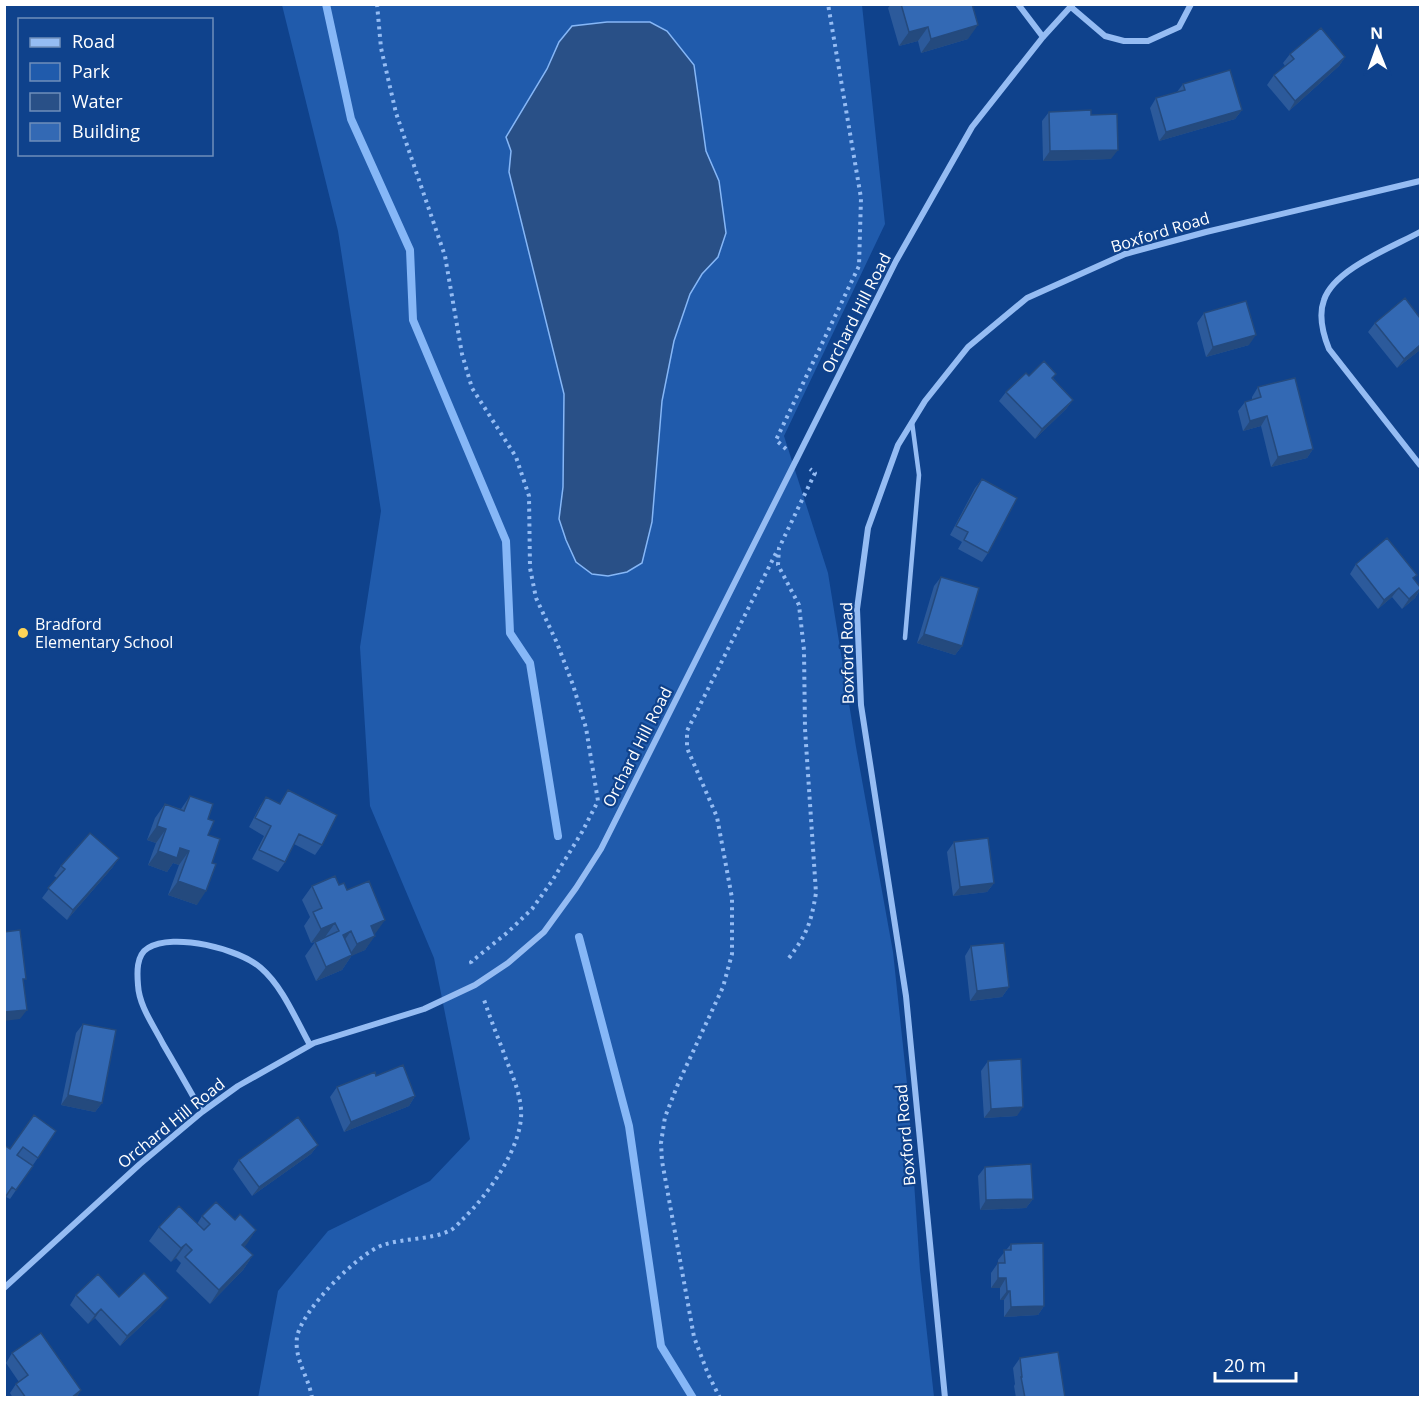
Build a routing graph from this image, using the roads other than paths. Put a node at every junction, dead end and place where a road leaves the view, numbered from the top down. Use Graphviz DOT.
graph roads {
  1 [pos="1018,4"];
  2 [pos="1191,4"];
  3 [pos="1072,6"];
  4 [pos="1042,37"];
  5 [pos="1420,181"];
  6 [pos="1420,232"];
  7 [pos="912,422"];
  8 [pos="1420,465"];
  9 [pos="905,638"];
  10 [pos="310,1045"];
  11 [pos="202,1112"];
  12 [pos="4,1288"];
  13 [pos="945,1398"];
  1 -- 4 [label="street"];
  2 -- 3 [label="street"];
  3 -- 4 [label="street, Orchard Hill Road"];
  4 -- 10 [label="street, Orchard Hill Road"];
  5 -- 7 [label="street, Boxford Road"];
  6 -- 8 [label="street"];
  7 -- 9 [label="lane"];
  7 -- 13 [label="street, Boxford Road"];
  10 -- 11 [label="street, Orchard Hill Road"];
  10 -- 11 [label="street"];
  11 -- 12 [label="street, Orchard Hill Road"];
}
